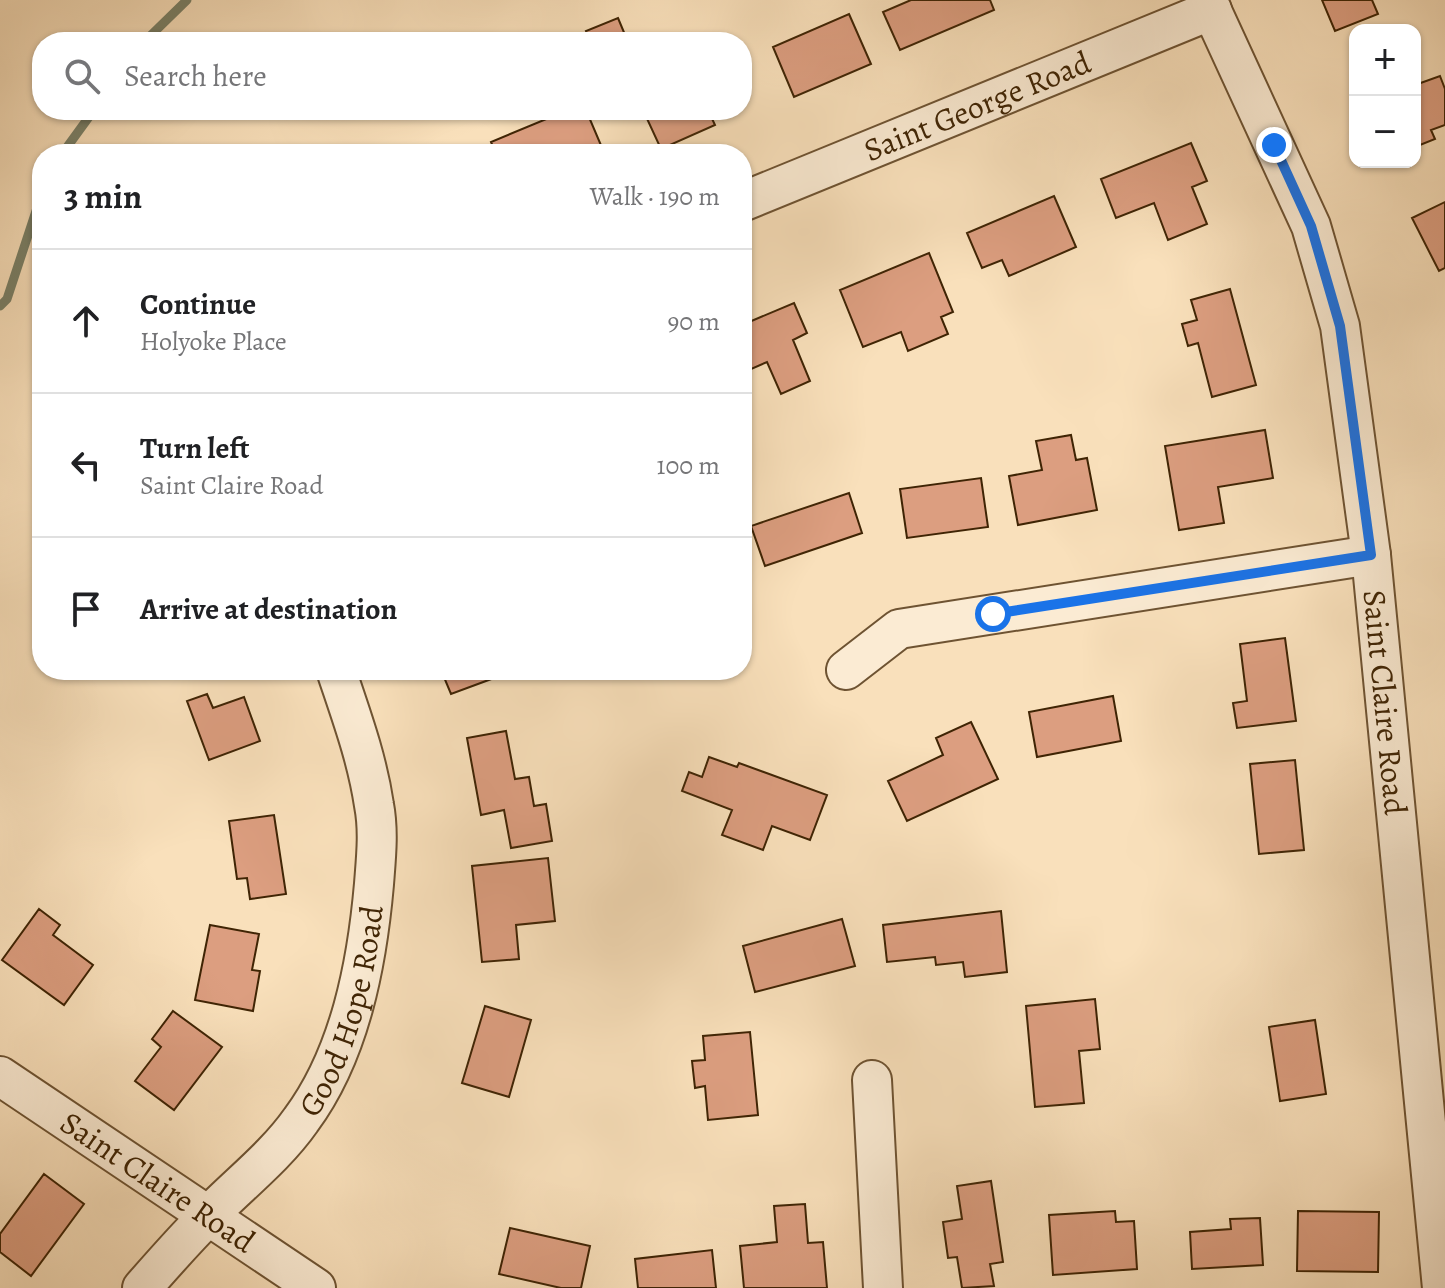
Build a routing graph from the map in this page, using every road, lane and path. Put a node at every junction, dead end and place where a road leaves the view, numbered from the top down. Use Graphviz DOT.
graph roads {
  1 [pos="1210,5"];
  2 [pos="752,198"];
  3 [pos="1371,555"];
  4 [pos="846,670"];
  5 [pos="339,680"];
  6 [pos="1431,1017"];
  7 [pos="0,1076"];
  8 [pos="872,1080"];
  9 [pos="208,1216"];
  10 [pos="142,1288"];
  11 [pos="316,1288"];
  12 [pos="883,1288"];
  13 [pos="1442,1288"];
  1 -- 2 [label="street, Saint George Road"];
  1 -- 3 [label="street, Saint Claire Road"];
  3 -- 4 [label="street"];
  3 -- 6 [label="street, Saint Claire Road"];
  5 -- 9 [label="street, Good Hope Road"];
  6 -- 13 [label="street, Saint Claire Road"];
  7 -- 9 [label="street, Saint Claire Road"];
  8 -- 12 [label="street"];
  9 -- 10 [label="street, Good Hope Road"];
  9 -- 11 [label="street, Saint Claire Road"];
}
